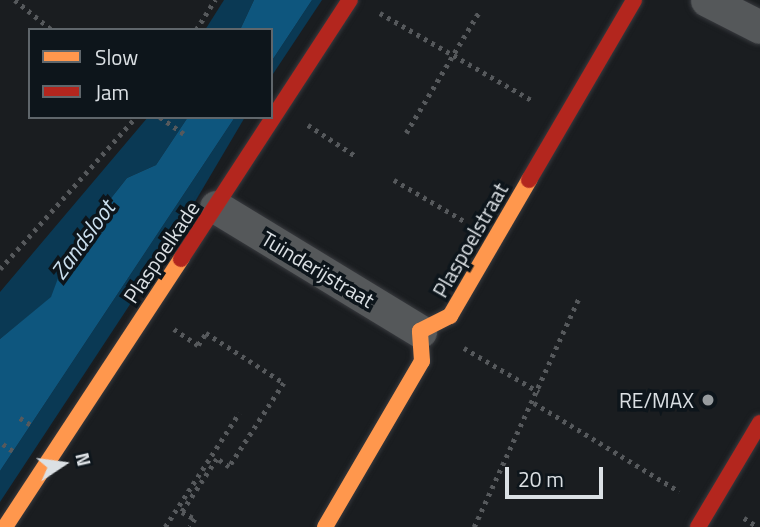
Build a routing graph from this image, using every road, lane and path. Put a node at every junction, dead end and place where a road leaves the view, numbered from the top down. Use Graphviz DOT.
graph roads {
  1 [pos="15,0"];
  2 [pos="215,0"];
  3 [pos="350,0"];
  4 [pos="634,0"];
  5 [pos="707,0"];
  6 [pos="370,7"];
  7 [pos="479,12"];
  8 [pos="760,27"];
  9 [pos="50,28"];
  10 [pos="197,28"];
  11 [pos="453,57"];
  12 [pos="281,107"];
  13 [pos="134,119"];
  14 [pos="163,119"];
  15 [pos="565,119"];
  16 [pos="406,133"];
  17 [pos="184,134"];
  18 [pos="357,157"];
  19 [pos="394,180"];
  20 [pos="216,207"];
  21 [pos="495,238"];
  22 [pos="0,268"];
  23 [pos="579,298"];
  24 [pos="147,312"];
  25 [pos="450,316"];
  26 [pos="420,331"];
  27 [pos="539,392"];
  28 [pos="534,403"];
  29 [pos="239,412"];
  30 [pos="20,418"];
  31 [pos="760,423"];
  32 [pos="31,425"];
  33 [pos="3,444"];
  34 [pos="13,451"];
  35 [pos="709,508"];
  36 [pos="5,527"];
  37 [pos="166,527"];
  38 [pos="190,527"];
  39 [pos="325,527"];
  40 [pos="474,527"];
  41 [pos="698,527"];
  1 -- 9 [label="path"];
  2 -- 10 [label="path"];
  3 -- 12 [label="street, Plaspoelkade"];
  4 -- 15 [label="street, Plaspoelstraat"];
  5 -- 8 [label="street"];
  6 -- 11 [label="path"];
  7 -- 11 [label="path"];
  11 -- 15 [label="path"];
  11 -- 16 [label="path"];
  12 -- 18 [label="path"];
  12 -- 20 [label="street, Plaspoelkade"];
  13 -- 22 [label="path"];
  14 -- 17 [label="path"];
  15 -- 21 [label="street, Plaspoelstraat"];
  19 -- 21 [label="path"];
  20 -- 24 [label="street, Plaspoelkade"];
  20 -- 26 [label="street, Tuinderijstraat"];
  21 -- 25 [label="street, Plaspoelstraat"];
  23 -- 27 [label="path"];
  24 -- 36 [label="street, Plaspoelkade"];
  24 -- 38 [label="path"];
  25 -- 26 [label="street, Plaspoelstraat"];
  25 -- 27 [label="path"];
  26 -- 39 [label="street"];
  27 -- 28 [label="path"];
  28 -- 35 [label="path"];
  28 -- 40 [label="path"];
  29 -- 37 [label="path"];
  30 -- 32 [label="path"];
  31 -- 35 [label="street"];
  33 -- 34 [label="path"];
  35 -- 41 [label="street"];
}
